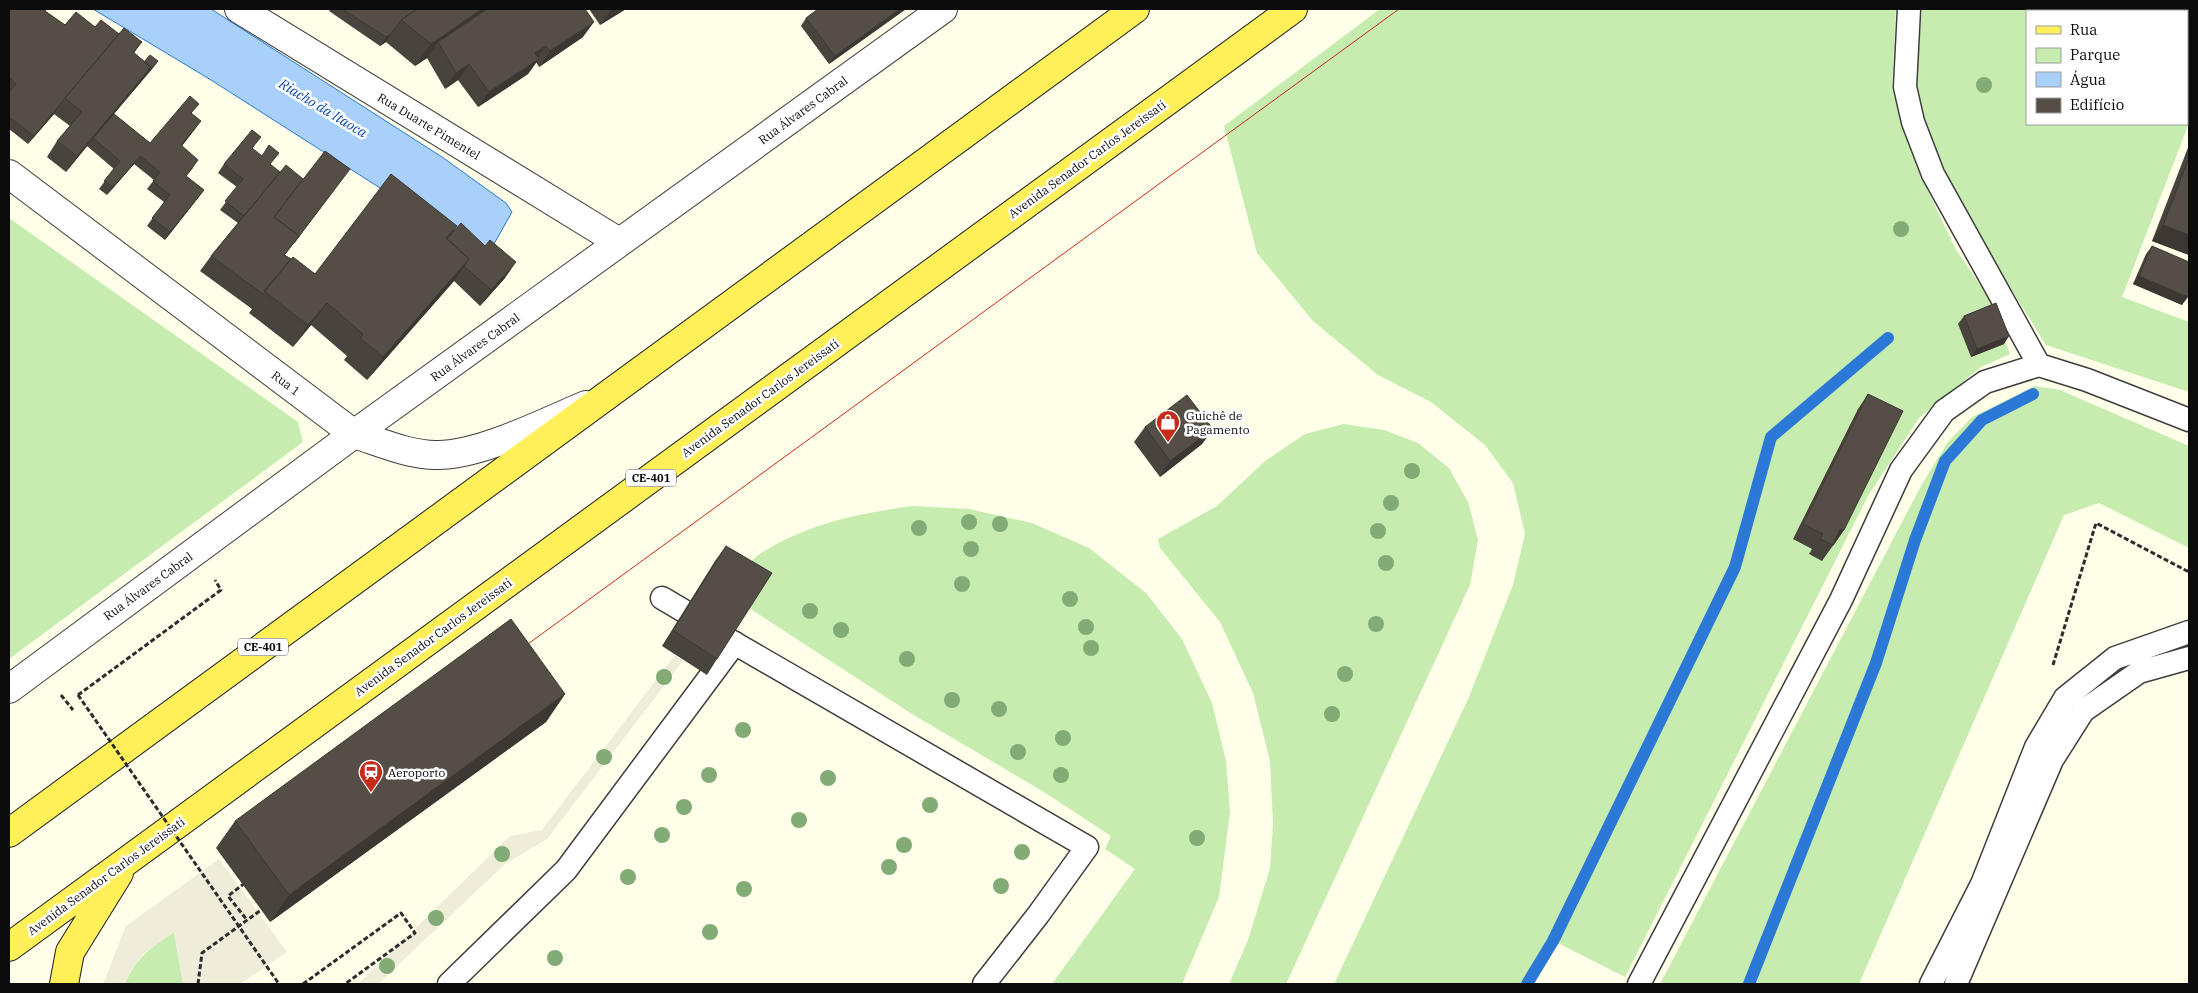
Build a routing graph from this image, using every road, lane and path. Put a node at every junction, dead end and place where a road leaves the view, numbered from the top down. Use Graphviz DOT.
graph roads {
  1 [pos="944,9"];
  2 [pos="1135,9"];
  3 [pos="1293,9"];
  4 [pos="1910,9"];
  5 [pos="259,13"];
  6 [pos="9,174"];
  7 [pos="619,242"];
  8 [pos="2039,365"];
  9 [pos="603,398"];
  10 [pos="2189,420"];
  11 [pos="354,434"];
  12 [pos="2189,572"];
  13 [pos="213,578"];
  14 [pos="662,598"];
  15 [pos="684,611"];
  16 [pos="2189,632"];
  17 [pos="2189,658"];
  18 [pos="2052,668"];
  19 [pos="9,689"];
  20 [pos="59,692"];
  21 [pos="73,710"];
  22 [pos="9,833"];
  23 [pos="126,861"];
  24 [pos="249,880"];
  25 [pos="261,910"];
  26 [pos="247,920"];
  27 [pos="9,947"];
  28 [pos="64,984"];
  29 [pos="198,984"];
  30 [pos="279,984"];
  31 [pos="303,984"];
  32 [pos="345,984"];
  33 [pos="449,984"];
  34 [pos="984,984"];
  35 [pos="1639,984"];
  36 [pos="1931,984"];
  37 [pos="1956,984"];
  1 -- 7 [label="street, Rua Álvares Cabral"];
  2 -- 9 [label="main road, CE-401"];
  3 -- 23 [label="main road, Avenida Senador Carlos Jereissati / CE-401"];
  4 -- 8 [label="lane"];
  5 -- 7 [label="street, Rua Duarte Pimentel"];
  6 -- 11 [label="street, Rua 1"];
  7 -- 11 [label="street, Rua Álvares Cabral"];
  8 -- 10 [label="lane"];
  8 -- 35 [label="lane"];
  9 -- 11 [label="street, Rua 1"];
  9 -- 22 [label="main road, CE-401"];
  11 -- 19 [label="street, Rua Álvares Cabral"];
  12 -- 18 [label="path"];
  13 -- 30 [label="path, bridge"];
  14 -- 15 [label="lane"];
  16 -- 36 [label="lane"];
  17 -- 37 [label="lane"];
  20 -- 21 [label="path"];
  23 -- 27 [label="main road, Avenida Senador Carlos Jereissati / CE-401"];
  23 -- 28 [label="main road"];
  24 -- 26 [label="path"];
  25 -- 26 [label="path"];
  26 -- 29 [label="path"];
  31 -- 32 [label="path"];
  33 -- 34 [label="lane"];
}
